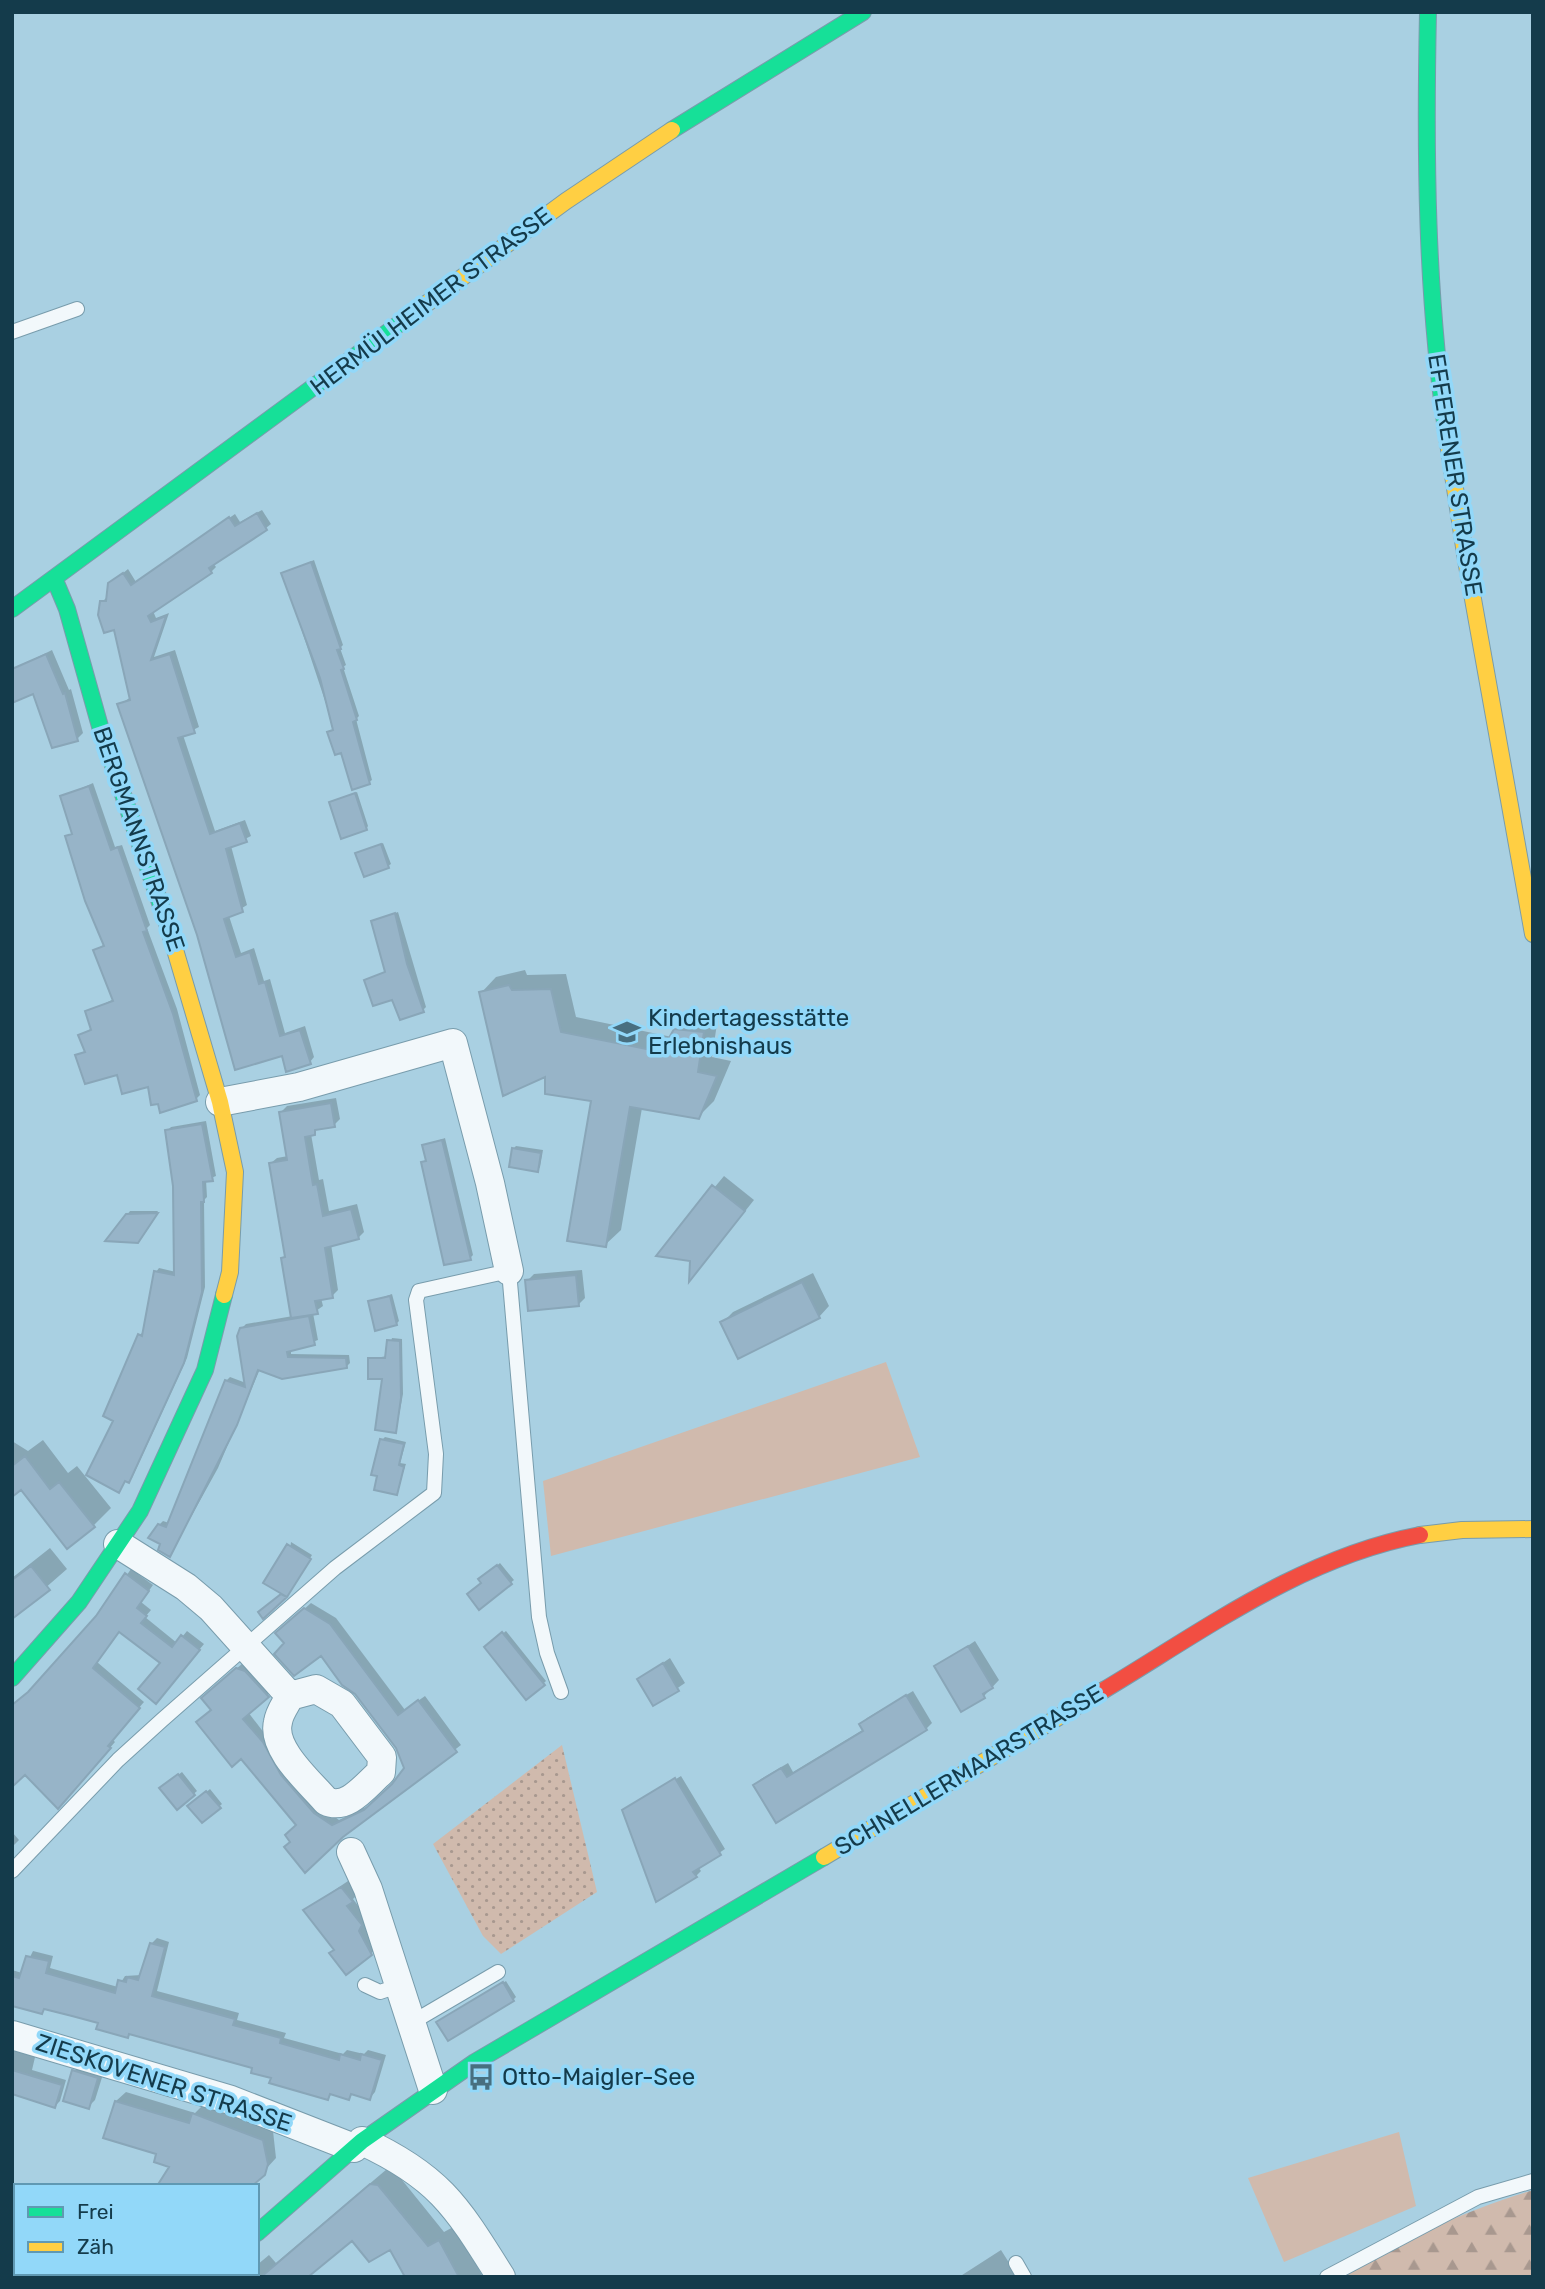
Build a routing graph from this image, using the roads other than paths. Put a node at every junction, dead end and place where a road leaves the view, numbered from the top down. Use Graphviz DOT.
graph roads {
  1 [pos="863,12"];
  2 [pos="1428,12"];
  3 [pos="77,309"];
  4 [pos="12,332"];
  5 [pos="54,578"];
  6 [pos="12,609"];
  7 [pos="1533,934"];
  8 [pos="220,1102"];
  9 [pos="509,1271"];
  10 [pos="1533,1529"];
  11 [pos="118,1545"];
  12 [pos="248,1647"];
  13 [pos="12,1678"];
  14 [pos="561,1692"];
  15 [pos="290,1696"];
  16 [pos="351,1852"];
  17 [pos="12,1871"];
  18 [pos="498,1972"];
  19 [pos="365,1985"];
  20 [pos="398,1986"];
  21 [pos="411,2023"];
  22 [pos="12,2035"];
  23 [pos="432,2090"];
  24 [pos="358,2144"];
  25 [pos="1533,2181"];
  26 [pos="259,2231"];
  27 [pos="1016,2263"];
  28 [pos="501,2277"];
  29 [pos="1024,2277"];
  30 [pos="1327,2277"];
  1 -- 5 [label="street, HERMÜLHEIMER STRASSE"];
  2 -- 7 [label="street, EFFERENER STRASSE"];
  3 -- 4 [label="lane"];
  5 -- 6 [label="street, HERMÜLHEIMER STRASSE"];
  5 -- 8 [label="street, BERGMANNSTRASSE"];
  8 -- 9 [label="street"];
  8 -- 11 [label="street, BERGMANNSTRASSE"];
  9 -- 12 [label="lane"];
  9 -- 14 [label="lane"];
  10 -- 23 [label="street, SCHNELLERMAARSTRASSE"];
  11 -- 12 [label="street"];
  11 -- 13 [label="street, BERGMANNSTRASSE"];
  12 -- 15 [label="street"];
  12 -- 17 [label="lane"];
  16 -- 20 [label="street"];
  18 -- 21 [label="lane"];
  19 -- 20 [label="lane"];
  20 -- 21 [label="street"];
  21 -- 23 [label="street"];
  22 -- 24 [label="street, ZIESKOVENER STRASSE"];
  23 -- 24 [label="street, SCHNELLERMAARSTRASSE"];
  24 -- 26 [label="street, SCHNELLERMAARSTRASSE"];
  24 -- 28 [label="street, ZIESKOVENER STRASSE"];
  25 -- 30 [label="lane"];
  27 -- 29 [label="lane"];
}
